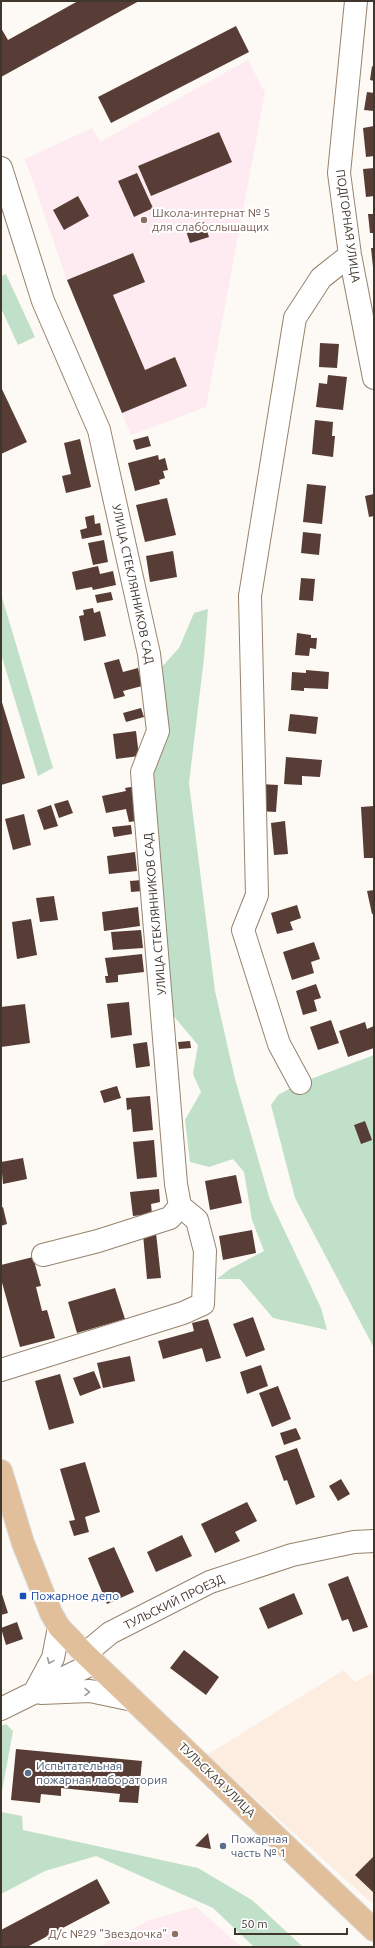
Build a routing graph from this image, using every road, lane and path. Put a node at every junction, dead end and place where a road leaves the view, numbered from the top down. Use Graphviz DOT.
graph roads {
  1 [pos="356,1"];
  2 [pos="1,168"];
  3 [pos="350,256"];
  4 [pos="374,378"];
  5 [pos="300,1083"];
  6 [pos="180,1206"];
  7 [pos="43,1255"];
  8 [pos="1,1370"];
  9 [pos="1,1471"];
  10 [pos="374,1541"];
  11 [pos="59,1627"];
  12 [pos="90,1659"];
  13 [pos="34,1693"];
  14 [pos="133,1700"];
  15 [pos="1,1709"];
  16 [pos="374,1930"];
  1 -- 3 [label="street, ПОДГОРНАЯ УЛИЦА"];
  2 -- 6 [label="street, УЛИЦА СТЕКЛЯННИКОВ САД"];
  3 -- 4 [label="street, ПОДГОРНАЯ УЛИЦА"];
  3 -- 5 [label="street"];
  6 -- 7 [label="street"];
  6 -- 8 [label="street"];
  9 -- 11 [label="main road, ТУЛЬСКАЯ УЛИЦА"];
  10 -- 12 [label="street, ТУЛЬСКИЙ ПРОЕЗД"];
  11 -- 12 [label="main road, ТУЛЬСКАЯ УЛИЦА"];
  11 -- 13 [label="street, one-way"];
  12 -- 13 [label="street, ТУЛЬСКИЙ ПРОЕЗД"];
  12 -- 14 [label="main road, ТУЛЬСКАЯ УЛИЦА"];
  13 -- 14 [label="street, one-way"];
  13 -- 15 [label="street, ТУЛЬСКИЙ ПРОЕЗД"];
  14 -- 16 [label="main road, ТУЛЬСКАЯ УЛИЦА"];
}
